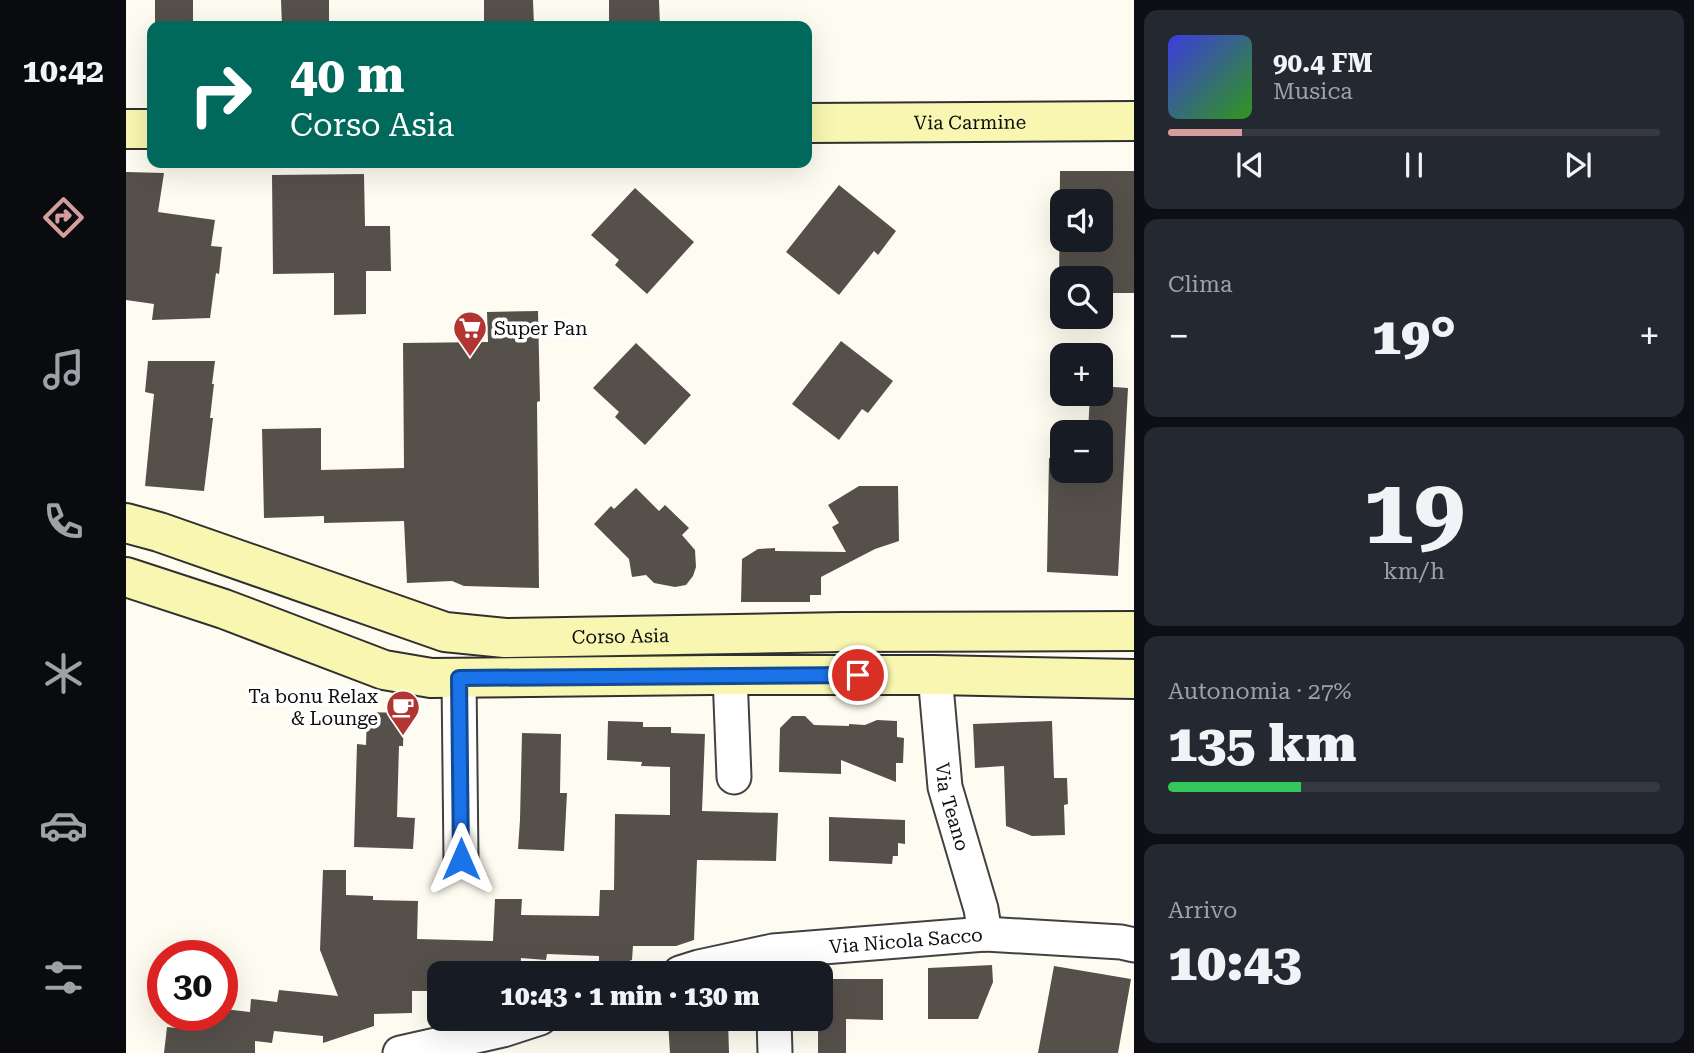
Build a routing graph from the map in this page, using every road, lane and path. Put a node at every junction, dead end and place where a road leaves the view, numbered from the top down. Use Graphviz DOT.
graph roads {
  1 [pos="1134,121"];
  2 [pos="812,123"];
  3 [pos="126,129"];
  4 [pos="147,129"];
  5 [pos="126,523"];
  6 [pos="242,562"];
  7 [pos="126,577"];
  8 [pos="224,609"];
  9 [pos="1134,631"];
  10 [pos="730,675"];
  11 [pos="935,675"];
  12 [pos="459,678"];
  13 [pos="1134,679"];
  14 [pos="734,777"];
  15 [pos="461,859"];
  16 [pos="985,934"];
  17 [pos="1134,945"];
  18 [pos="781,961"];
  19 [pos="499,1031"];
  20 [pos="774,1031"];
  21 [pos="400,1053"];
  22 [pos="775,1053"];
  1 -- 2 [label="street, Via Carmine"];
  3 -- 4 [label="street"];
  5 -- 6 [label="street, Corso Asia"];
  6 -- 8 [label="street"];
  6 -- 9 [label="street, Corso Asia"];
  7 -- 8 [label="street, Corso Asia"];
  8 -- 12 [label="street, Corso Asia"];
  10 -- 11 [label="street, Corso Asia"];
  10 -- 12 [label="street, Corso Asia"];
  10 -- 14 [label="street"];
  11 -- 13 [label="street, Corso Asia"];
  11 -- 16 [label="street, Via Teano"];
  12 -- 15 [label="street"];
  16 -- 17 [label="street, Via Nicola Sacco"];
  16 -- 18 [label="street, Via Nicola Sacco"];
  19 -- 21 [label="street"];
  20 -- 22 [label="street"];
}
